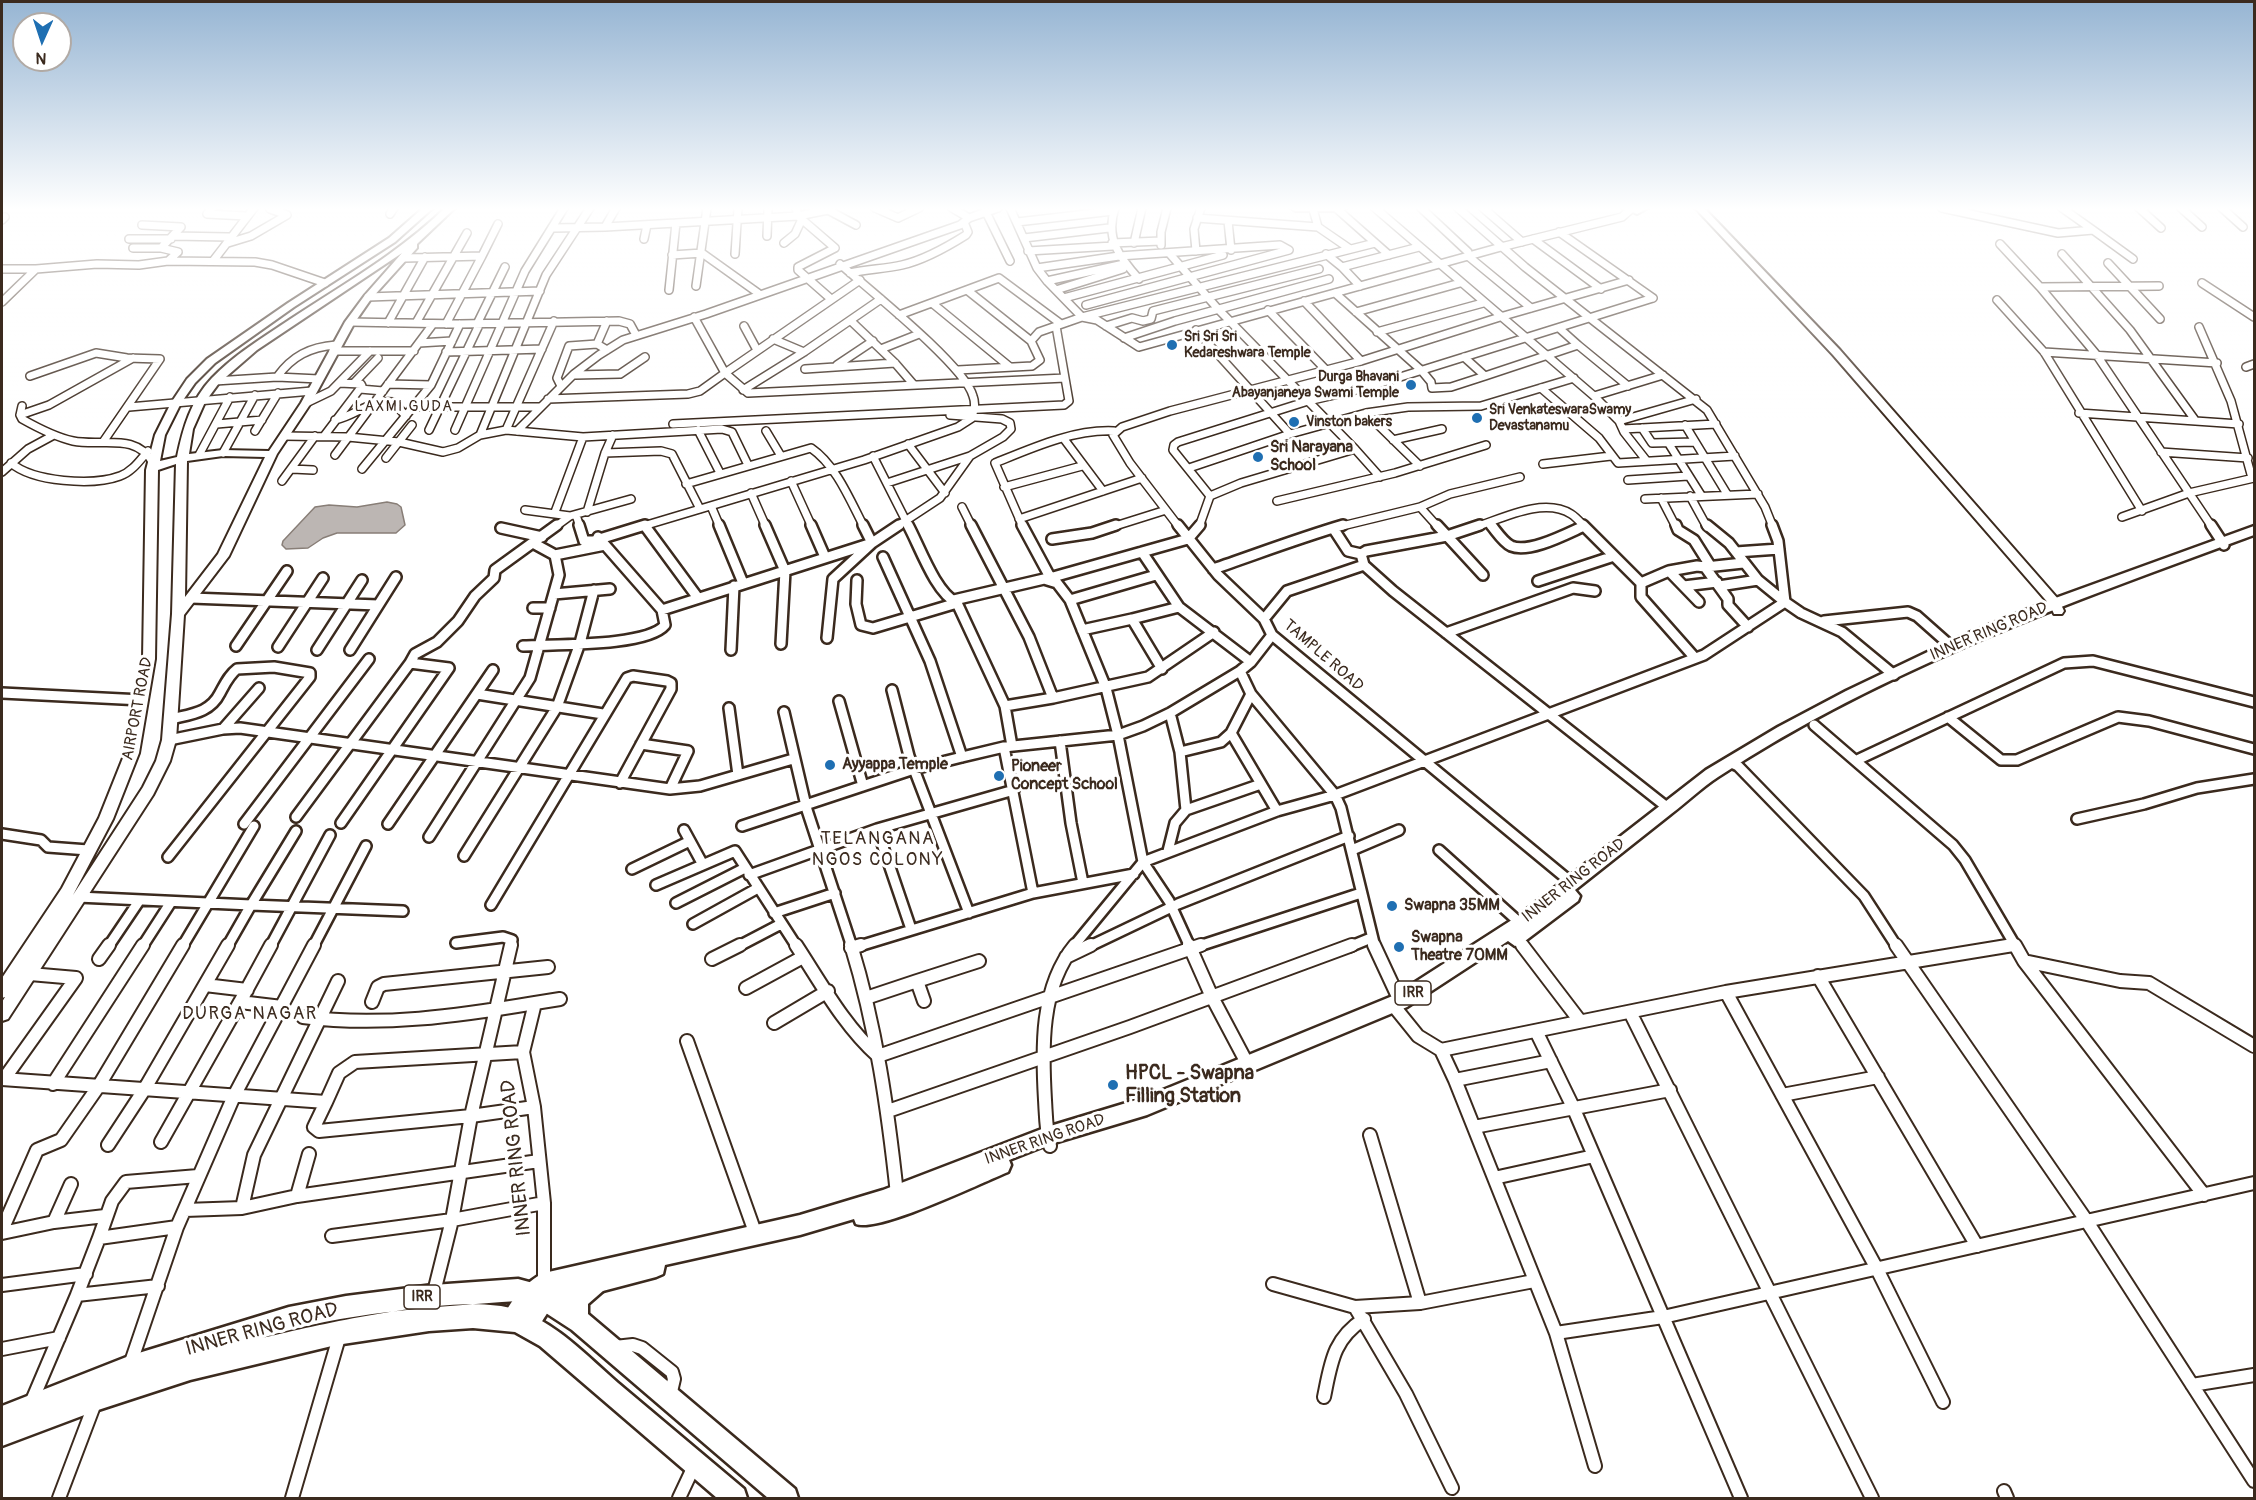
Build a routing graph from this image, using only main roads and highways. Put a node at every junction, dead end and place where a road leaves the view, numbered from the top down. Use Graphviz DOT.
graph roads {
  1 [pos="333,278"];
  2 [pos="359,278"];
  3 [pos="386,278"];
  4 [pos="1768,278"];
  5 [pos="191,381"];
  6 [pos="214,381"];
  7 [pos="272,454"];
  8 [pos="182,460"];
  9 [pos="153,466"];
  10 [pos="2254,530"];
  11 [pos="2254,535"];
  12 [pos="2222,543"];
  13 [pos="2057,607"];
  14 [pos="178,614"];
  15 [pos="1733,764"];
  16 [pos="1519,931"];
  17 [pos="2,991"];
  18 [pos="1400,1006"];
  19 [pos="2,1014"];
  20 [pos="1048,1141"];
  21 [pos="596,1282"];
  22 [pos="541,1292"];
  23 [pos="580,1322"];
  24 [pos="520,1323"];
  25 [pos="2,1418"];
  26 [pos="2,1434"];
  27 [pos="735,1498"];
  28 [pos="786,1498"];
  1 -- 5 [label="main road, AIRPORT ROAD"];
  2 -- 6 [label="main road, AIRPORT ROAD"];
  3 -- 7 [label="main road"];
  4 -- 13 [label="main road"];
  5 -- 6 [label="main road"];
  5 -- 9 [label="main road, AIRPORT ROAD"];
  6 -- 8 [label="main road, AIRPORT ROAD"];
  7 -- 8 [label="main road"];
  7 -- 14 [label="main road"];
  8 -- 9 [label="main road"];
  8 -- 14 [label="main road, AIRPORT ROAD"];
  9 -- 17 [label="main road, AIRPORT ROAD"];
  10 -- 12 [label="main road, INNER RING ROAD / IRR"];
  11 -- 12 [label="main road, INNER RING ROAD / IRR"];
  12 -- 13 [label="main road, INNER RING ROAD / IRR"];
  13 -- 15 [label="main road, INNER RING ROAD / IRR"];
  13 -- 15 [label="main road, INNER RING ROAD / IRR"];
  14 -- 19 [label="main road, AIRPORT ROAD"];
  15 -- 16 [label="main road, INNER RING ROAD / IRR"];
  15 -- 16 [label="main road, INNER RING ROAD / IRR"];
  16 -- 18 [label="main road, INNER RING ROAD / IRR"];
  18 -- 20 [label="main road, INNER RING ROAD / IRR"];
  18 -- 20 [label="main road, INNER RING ROAD / IRR"];
  20 -- 21 [label="main road, INNER RING ROAD / IRR"];
  20 -- 22 [label="main road, INNER RING ROAD / IRR"];
  21 -- 22 [label="main road, INNER RING ROAD / IRR"];
  21 -- 23 [label="highway"];
  22 -- 23 [label="highway, INNER RING ROAD / IRR"];
  22 -- 24 [label="main road"];
  22 -- 25 [label="highway, INNER RING ROAD / IRR"];
  23 -- 28 [label="highway, INNER RING ROAD / IRR"];
  24 -- 26 [label="highway, INNER RING ROAD / IRR"];
  24 -- 27 [label="highway, INNER RING ROAD / IRR"];
}
